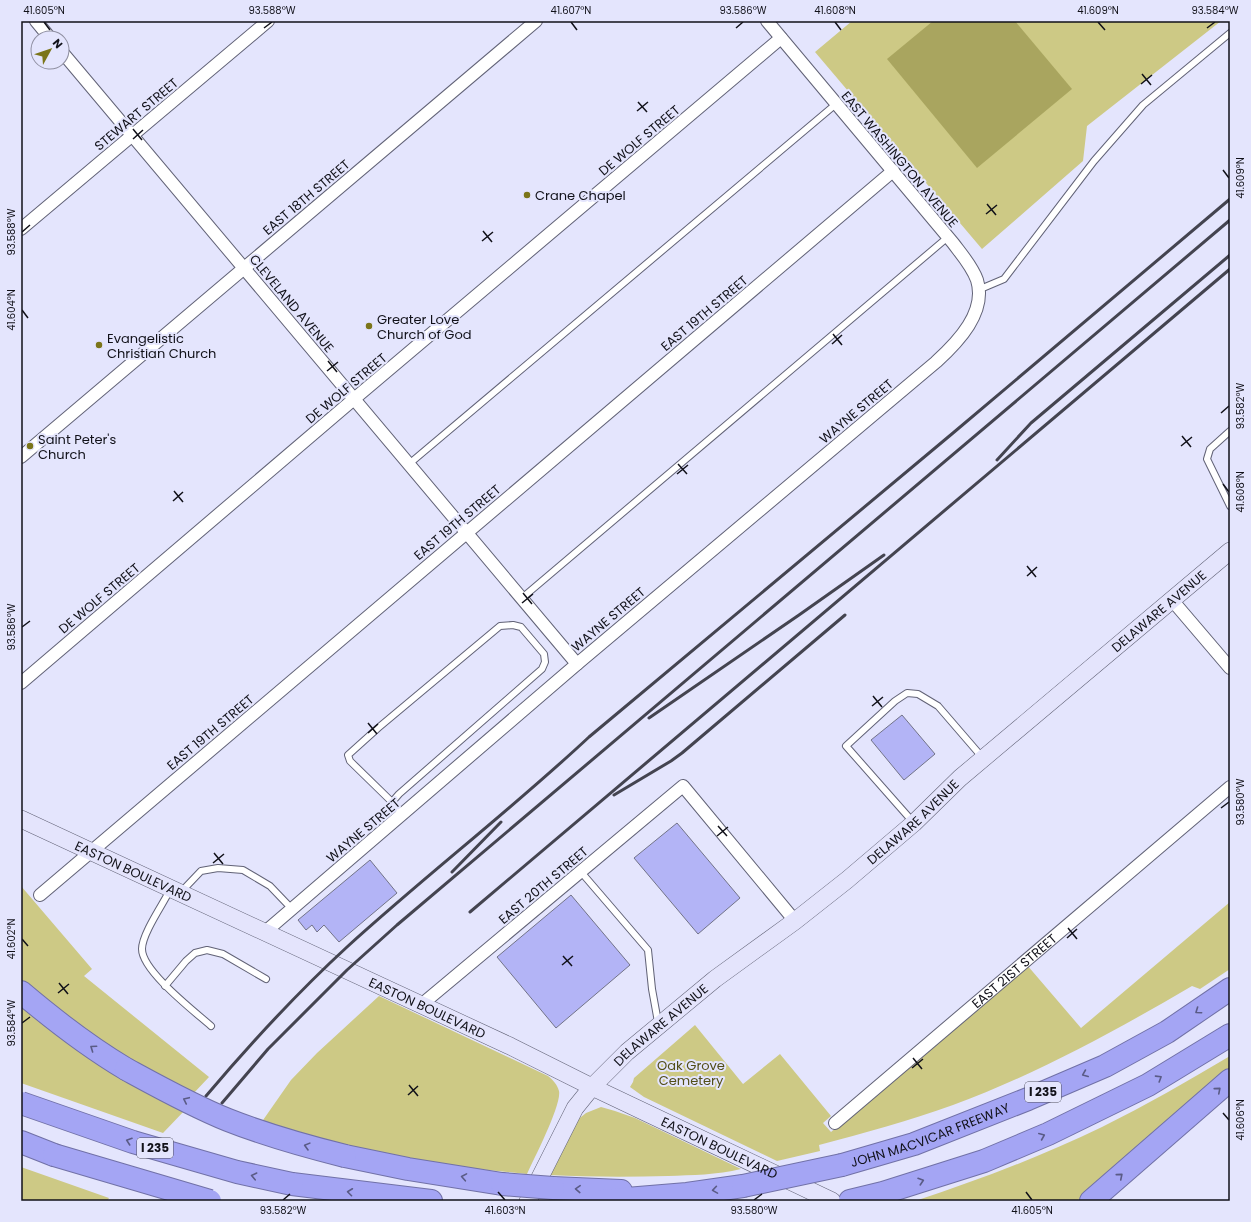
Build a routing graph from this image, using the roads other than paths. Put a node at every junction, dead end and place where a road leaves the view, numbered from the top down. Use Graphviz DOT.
graph roads {
  1 [pos="36,21"];
  2 [pos="268,21"];
  3 [pos="536,21"];
  4 [pos="767,21"];
  5 [pos="43,30"];
  6 [pos="1230,33"];
  7 [pos="781,38"];
  8 [pos="70,61"];
  9 [pos="836,104"];
  10 [pos="132,135"];
  11 [pos="893,171"];
  12 [pos="21,229"];
  13 [pos="948,237"];
  14 [pos="244,268"];
  15 [pos="978,290"];
  16 [pos="968,326"];
  17 [pos="354,399"];
  18 [pos="1230,431"];
  19 [pos="21,457"];
  20 [pos="409,464"];
  21 [pos="1230,506"];
  22 [pos="467,533"];
  23 [pos="1230,551"];
  24 [pos="522,598"];
  25 [pos="1172,600"];
  26 [pos="577,664"];
  27 [pos="1230,668"];
  28 [pos="21,683"];
  29 [pos="984,758"];
  30 [pos="1230,787"];
  31 [pos="392,802"];
  32 [pos="403,815"];
  33 [pos="21,819"];
  34 [pos="914,823"];
  35 [pos="91,852"];
  36 [pos="581,872"];
  37 [pos="176,891"];
  38 [pos="40,895"];
  39 [pos="292,909"];
  40 [pos="795,921"];
  41 [pos="265,932"];
  42 [pos="266,980"];
  43 [pos="165,986"];
  44 [pos="1230,989"];
  45 [pos="21,992"];
  46 [pos="421,1005"];
  47 [pos="659,1025"];
  48 [pos="211,1026"];
  49 [pos="1230,1035"];
  50 [pos="1230,1080"];
  51 [pos="592,1087"];
  52 [pos="21,1103"];
  53 [pos="835,1123"];
  54 [pos="21,1142"];
  55 [pos="54,1155"];
  56 [pos="687,1194"];
  57 [pos="166,1201"];
  58 [pos="210,1201"];
  59 [pos="431,1201"];
  60 [pos="528,1201"];
  61 [pos="602,1201"];
  62 [pos="832,1201"];
  63 [pos="850,1201"];
  64 [pos="1091,1201"];
  1 -- 5 [label="street"];
  2 -- 10 [label="street, STEWART STREET"];
  3 -- 14 [label="street, EAST 18TH STREET"];
  4 -- 7 [label="street, EAST WASHINGTON AVENUE"];
  6 -- 15 [label="lane"];
  7 -- 9 [label="street, EAST WASHINGTON AVENUE"];
  7 -- 17 [label="street, DE WOLF STREET"];
  8 -- 10 [label="street, CLEVELAND AVENUE"];
  9 -- 11 [label="street, EAST WASHINGTON AVENUE"];
  9 -- 20 [label="lane"];
  10 -- 12 [label="street, STEWART STREET"];
  10 -- 14 [label="street, CLEVELAND AVENUE"];
  11 -- 13 [label="street, EAST WASHINGTON AVENUE"];
  11 -- 22 [label="street, EAST 19TH STREET"];
  13 -- 15 [label="street, EAST WASHINGTON AVENUE"];
  13 -- 24 [label="lane"];
  14 -- 17 [label="street, CLEVELAND AVENUE"];
  14 -- 19 [label="street, EAST 18TH STREET"];
  15 -- 16 [label="street, EAST WASHINGTON AVENUE"];
  16 -- 26 [label="street, WAYNE STREET"];
  17 -- 20 [label="street, CLEVELAND AVENUE"];
  17 -- 28 [label="street, DE WOLF STREET"];
  18 -- 21 [label="lane"];
  20 -- 22 [label="street, CLEVELAND AVENUE"];
  22 -- 24 [label="street, CLEVELAND AVENUE"];
  22 -- 35 [label="street, EAST 19TH STREET"];
  23 -- 25 [label="main road, DELAWARE AVENUE"];
  24 -- 26 [label="street, CLEVELAND AVENUE"];
  25 -- 27 [label="street"];
  25 -- 29 [label="main road, DELAWARE AVENUE"];
  26 -- 32 [label="street, WAYNE STREET"];
  29 -- 34 [label="main road, DELAWARE AVENUE"];
  29 -- 34 [label="lane"];
  30 -- 53 [label="street, EAST 21ST STREET"];
  31 -- 31 [label="lane"];
  31 -- 32 [label="lane"];
  32 -- 39 [label="street, WAYNE STREET"];
  33 -- 35 [label="main road, EASTON BOULEVARD"];
  34 -- 40 [label="main road, DELAWARE AVENUE"];
  35 -- 37 [label="main road, EASTON BOULEVARD"];
  35 -- 38 [label="street, EAST 19TH STREET"];
  36 -- 40 [label="street, EAST 20TH STREET"];
  36 -- 46 [label="street, EAST 20TH STREET"];
  36 -- 47 [label="lane"];
  37 -- 39 [label="lane"];
  37 -- 41 [label="main road, EASTON BOULEVARD"];
  37 -- 43 [label="lane"];
  39 -- 41 [label="street, WAYNE STREET"];
  40 -- 47 [label="main road, DELAWARE AVENUE"];
  41 -- 46 [label="main road, EASTON BOULEVARD"];
  42 -- 43 [label="lane"];
  43 -- 48 [label="lane"];
  44 -- 56 [label="highway, JOHN MACVICAR FREEWAY / I 235, one-way, bridge"];
  56 -- 45 [label="highway, one-way, bridge"];
  46 -- 51 [label="main road, EASTON BOULEVARD"];
  47 -- 51 [label="main road, DELAWARE AVENUE"];
  63 -- 49 [label="highway, one-way"];
  64 -- 50 [label="highway, one-way"];
  51 -- 60 [label="main road"];
  51 -- 62 [label="main road, EASTON BOULEVARD"];
  59 -- 52 [label="highway, I 235, one-way, bridge"];
  54 -- 55 [label="highway"];
  55 -- 57 [label="highway, bridge"];
  55 -- 58 [label="highway, bridge"];
  56 -- 61 [label="highway, JOHN MACVICAR FREEWAY / I 235"];
}
